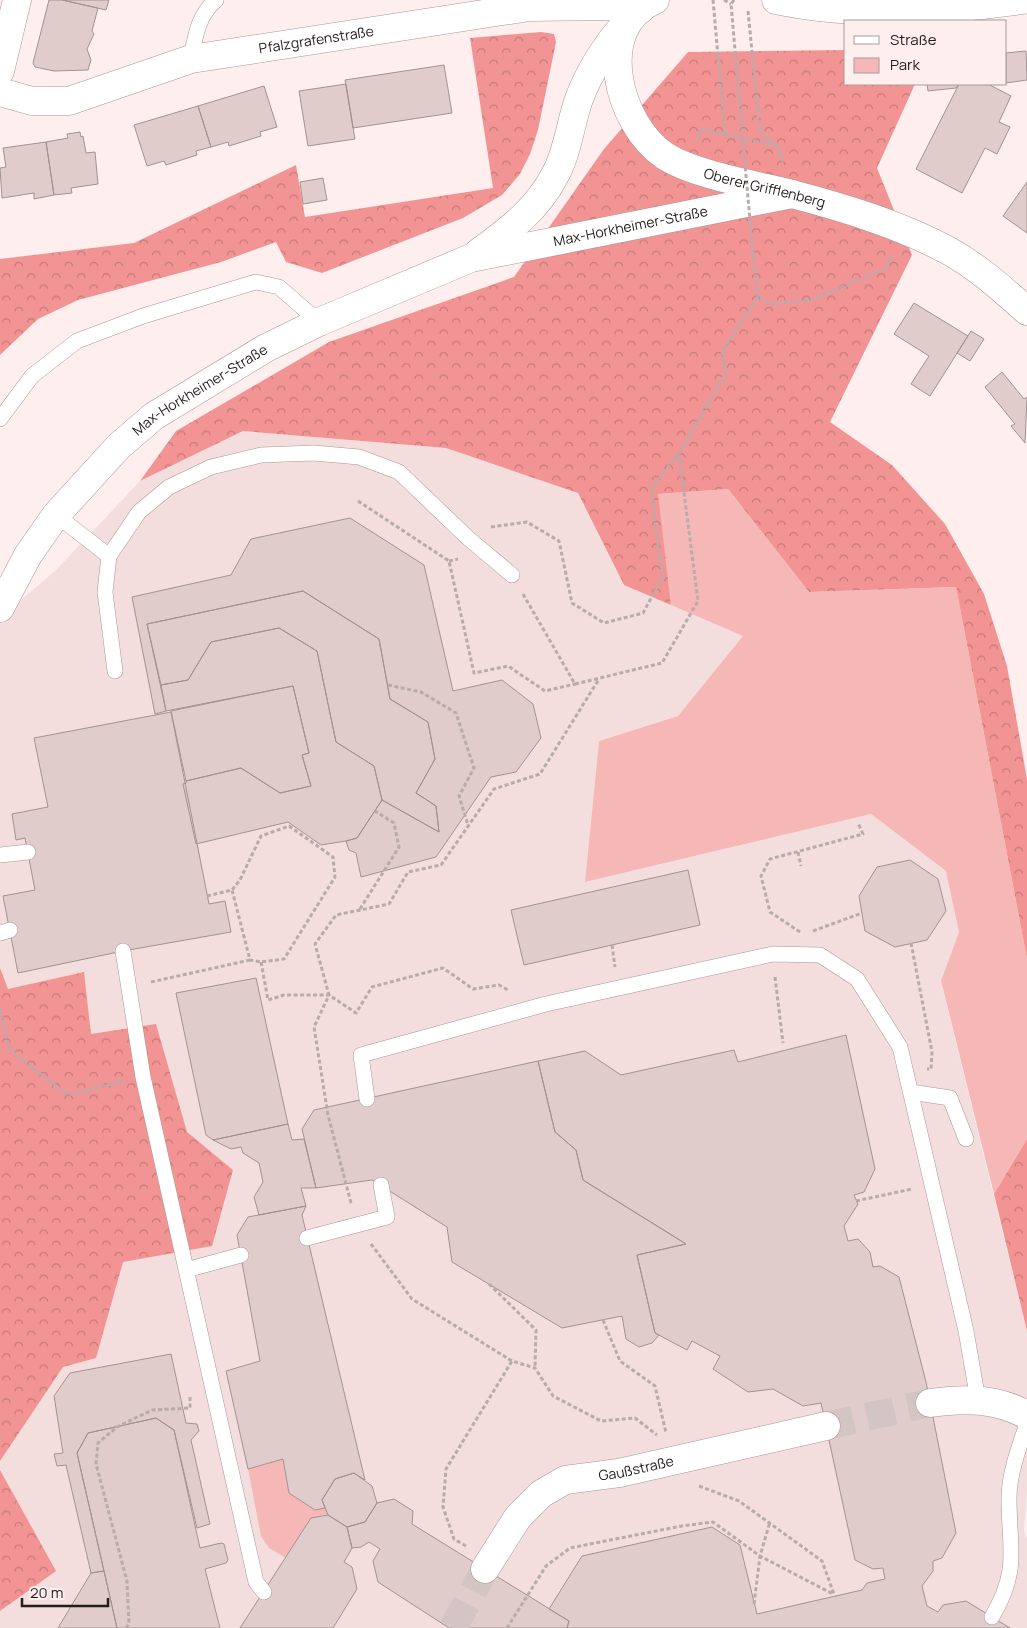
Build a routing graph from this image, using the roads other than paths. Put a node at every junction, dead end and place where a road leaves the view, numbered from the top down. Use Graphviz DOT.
graph roads {
  1 [pos="17,0"];
  2 [pos="216,0"];
  3 [pos="776,0"];
  4 [pos="1022,0"];
  5 [pos="893,5"];
  6 [pos="641,11"];
  7 [pos="191,59"];
  8 [pos="0,71"];
  9 [pos="0,92"];
  10 [pos="792,194"];
  11 [pos="471,258"];
  12 [pos="1027,311"];
  13 [pos="319,322"];
  14 [pos="0,419"];
  15 [pos="56,515"];
  16 [pos="109,556"];
  17 [pos="512,575"];
  18 [pos="0,608"];
  19 [pos="115,671"];
  20 [pos="28,852"];
  21 [pos="0,855"];
  22 [pos="123,951"];
  23 [pos="911,1092"];
  24 [pos="367,1099"];
  25 [pos="966,1139"];
  26 [pos="381,1186"];
  27 [pos="308,1238"];
  28 [pos="241,1255"];
  29 [pos="186,1270"];
  30 [pos="978,1400"];
  31 [pos="930,1403"];
  32 [pos="1027,1415"];
  33 [pos="1027,1424"];
  34 [pos="826,1426"];
  35 [pos="485,1569"];
  36 [pos="264,1592"];
  37 [pos="992,1617"];
  1 -- 8 [label="street"];
  2 -- 7 [label="lane"];
  3 -- 5 [label="street"];
  4 -- 5 [label="street"];
  6 -- 7 [label="street, Pfalzgrafenstraße"];
  6 -- 10 [label="street, Oberer Grifflenberg"];
  6 -- 11 [label="street, Max-Horkheimer-Straße"];
  7 -- 9 [label="street, Pfalzgrafenstraße"];
  10 -- 11 [label="street, Max-Horkheimer-Straße"];
  10 -- 12 [label="street, Oberer Grifflenberg"];
  11 -- 13 [label="street, Max-Horkheimer-Straße"];
  13 -- 14 [label="lane"];
  13 -- 15 [label="street, Max-Horkheimer-Straße"];
  15 -- 16 [label="lane"];
  15 -- 18 [label="street, Max-Horkheimer-Straße"];
  16 -- 17 [label="lane"];
  16 -- 19 [label="lane"];
  20 -- 21 [label="lane"];
  22 -- 29 [label="lane"];
  23 -- 24 [label="lane"];
  23 -- 25 [label="lane"];
  23 -- 30 [label="lane"];
  26 -- 27 [label="lane"];
  28 -- 29 [label="lane"];
  29 -- 36 [label="lane"];
  30 -- 31 [label="street"];
  30 -- 32 [label="street"];
  33 -- 37 [label="lane"];
  34 -- 35 [label="street, Gaußstraße"];
}
